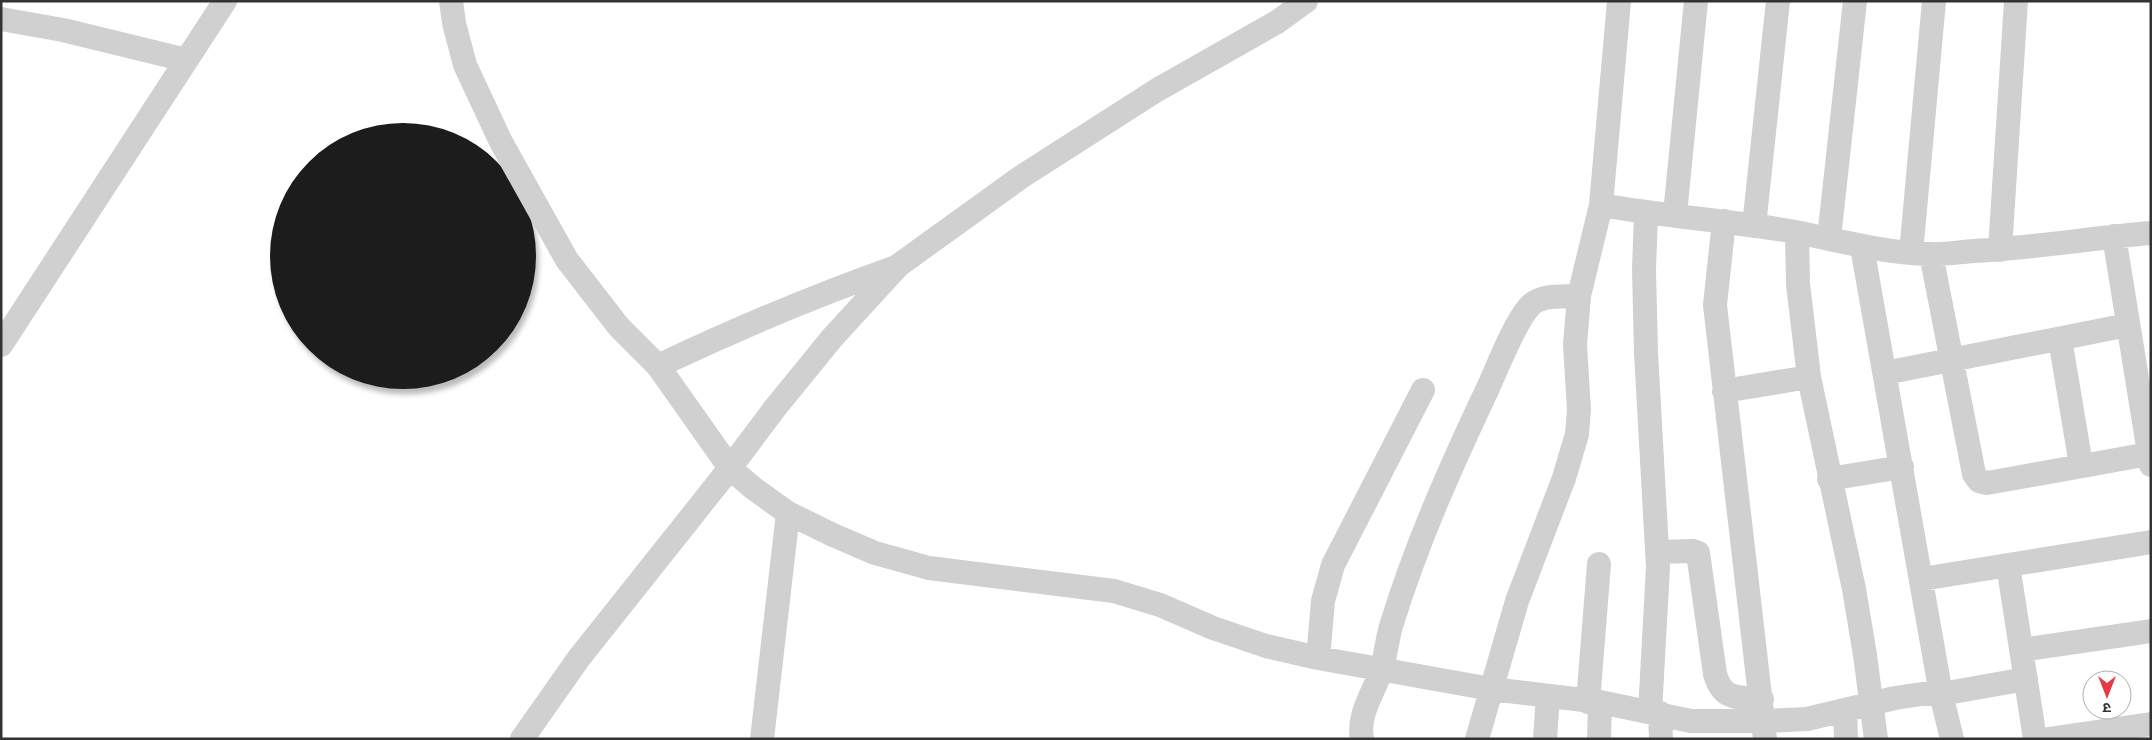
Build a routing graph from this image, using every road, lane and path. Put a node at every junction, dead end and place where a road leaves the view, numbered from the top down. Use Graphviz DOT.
graph roads {
  1 [pos="225,1"];
  2 [pos="451,1"];
  3 [pos="1306,1"];
  4 [pos="1619,1"];
  5 [pos="1696,1"];
  6 [pos="1778,1"];
  7 [pos="1855,1"];
  8 [pos="1934,1"];
  9 [pos="2016,1"];
  10 [pos="1,19"];
  11 [pos="186,60"];
  12 [pos="1601,205"];
  13 [pos="1646,213"];
  14 [pos="1675,214"];
  15 [pos="1724,221"];
  16 [pos="1754,226"];
  17 [pos="1796,232"];
  18 [pos="2151,233"];
  19 [pos="2114,236"];
  20 [pos="1829,238"];
  21 [pos="1862,247"];
  22 [pos="2000,250"];
  23 [pos="1921,254"];
  24 [pos="899,266"];
  25 [pos="1579,296"];
  26 [pos="2128,325"];
  27 [pos="2060,339"];
  28 [pos="1,345"];
  29 [pos="1951,361"];
  30 [pos="658,366"];
  31 [pos="1884,373"];
  32 [pos="1809,377"];
  33 [pos="1423,390"];
  34 [pos="1724,391"];
  35 [pos="2150,459"];
  36 [pos="2081,465"];
  37 [pos="1902,467"];
  38 [pos="730,468"];
  39 [pos="1829,478"];
  40 [pos="788,513"];
  41 [pos="2151,542"];
  42 [pos="1657,552"];
  43 [pos="1599,564"];
  44 [pos="2008,565"];
  45 [pos="1922,579"];
  46 [pos="2151,631"];
  47 [pos="2021,650"];
  48 [pos="1318,658"];
  49 [pos="1381,670"];
  50 [pos="2026,679"];
  51 [pos="1491,689"];
  52 [pos="1941,694"];
  53 [pos="1548,696"];
  54 [pos="1594,702"];
  55 [pos="1872,704"];
  56 [pos="1655,712"];
  57 [pos="1845,712"];
  58 [pos="1764,720"];
  59 [pos="2151,724"];
  60 [pos="1692,730"];
  61 [pos="522,739"];
  62 [pos="762,739"];
  63 [pos="1362,739"];
  64 [pos="1477,739"];
  65 [pos="1545,739"];
  66 [pos="1599,739"];
  67 [pos="1660,739"];
  68 [pos="1846,739"];
  69 [pos="1876,739"];
  70 [pos="1952,739"];
  71 [pos="2035,739"];
  72 [pos="2048,739"];
  1 -- 11 [label="street"];
  2 -- 30 [label="street"];
  3 -- 24 [label="street"];
  4 -- 12 [label="street"];
  5 -- 14 [label="street"];
  6 -- 16 [label="street"];
  7 -- 20 [label="street"];
  8 -- 23 [label="street"];
  9 -- 22 [label="street"];
  10 -- 11 [label="street"];
  11 -- 28 [label="street"];
  12 -- 13 [label="street"];
  12 -- 25 [label="street"];
  13 -- 14 [label="street"];
  13 -- 42 [label="street"];
  14 -- 15 [label="street"];
  15 -- 16 [label="street"];
  15 -- 34 [label="street"];
  16 -- 17 [label="street"];
  17 -- 20 [label="street"];
  17 -- 32 [label="street"];
  18 -- 19 [label="street"];
  19 -- 22 [label="street"];
  19 -- 26 [label="street"];
  20 -- 21 [label="street"];
  21 -- 23 [label="street"];
  21 -- 31 [label="street"];
  22 -- 23 [label="street"];
  23 -- 29 [label="street"];
  24 -- 30 [label="street"];
  24 -- 38 [label="street"];
  25 -- 49 [label="street"];
  25 -- 51 [label="street"];
  26 -- 27 [label="street"];
  26 -- 35 [label="street"];
  27 -- 29 [label="street"];
  27 -- 36 [label="street"];
  29 -- 31 [label="street"];
  29 -- 36 [label="street"];
  30 -- 38 [label="street"];
  31 -- 37 [label="street"];
  32 -- 34 [label="street"];
  32 -- 39 [label="street"];
  33 -- 48 [label="street"];
  34 -- 58 [label="street"];
  35 -- 36 [label="street"];
  37 -- 39 [label="street"];
  37 -- 45 [label="street"];
  38 -- 40 [label="street"];
  38 -- 61 [label="street"];
  39 -- 55 [label="street"];
  40 -- 48 [label="street"];
  40 -- 62 [label="street"];
  41 -- 44 [label="street"];
  42 -- 56 [label="street"];
  42 -- 58 [label="street"];
  43 -- 54 [label="street"];
  44 -- 45 [label="street"];
  44 -- 47 [label="street"];
  45 -- 52 [label="street"];
  46 -- 47 [label="street"];
  47 -- 50 [label="street"];
  48 -- 49 [label="street"];
  49 -- 51 [label="street"];
  49 -- 63 [label="street"];
  50 -- 52 [label="street"];
  50 -- 71 [label="street"];
  51 -- 53 [label="street"];
  51 -- 64 [label="street"];
  52 -- 55 [label="street"];
  52 -- 70 [label="street"];
  53 -- 54 [label="street"];
  53 -- 65 [label="street"];
  54 -- 56 [label="street"];
  54 -- 66 [label="street"];
  55 -- 57 [label="street"];
  55 -- 69 [label="street"];
  56 -- 60 [label="street"];
  56 -- 67 [label="street"];
  57 -- 58 [label="street"];
  57 -- 68 [label="street"];
  58 -- 60 [label="street"];
  59 -- 72 [label="street"];
}
